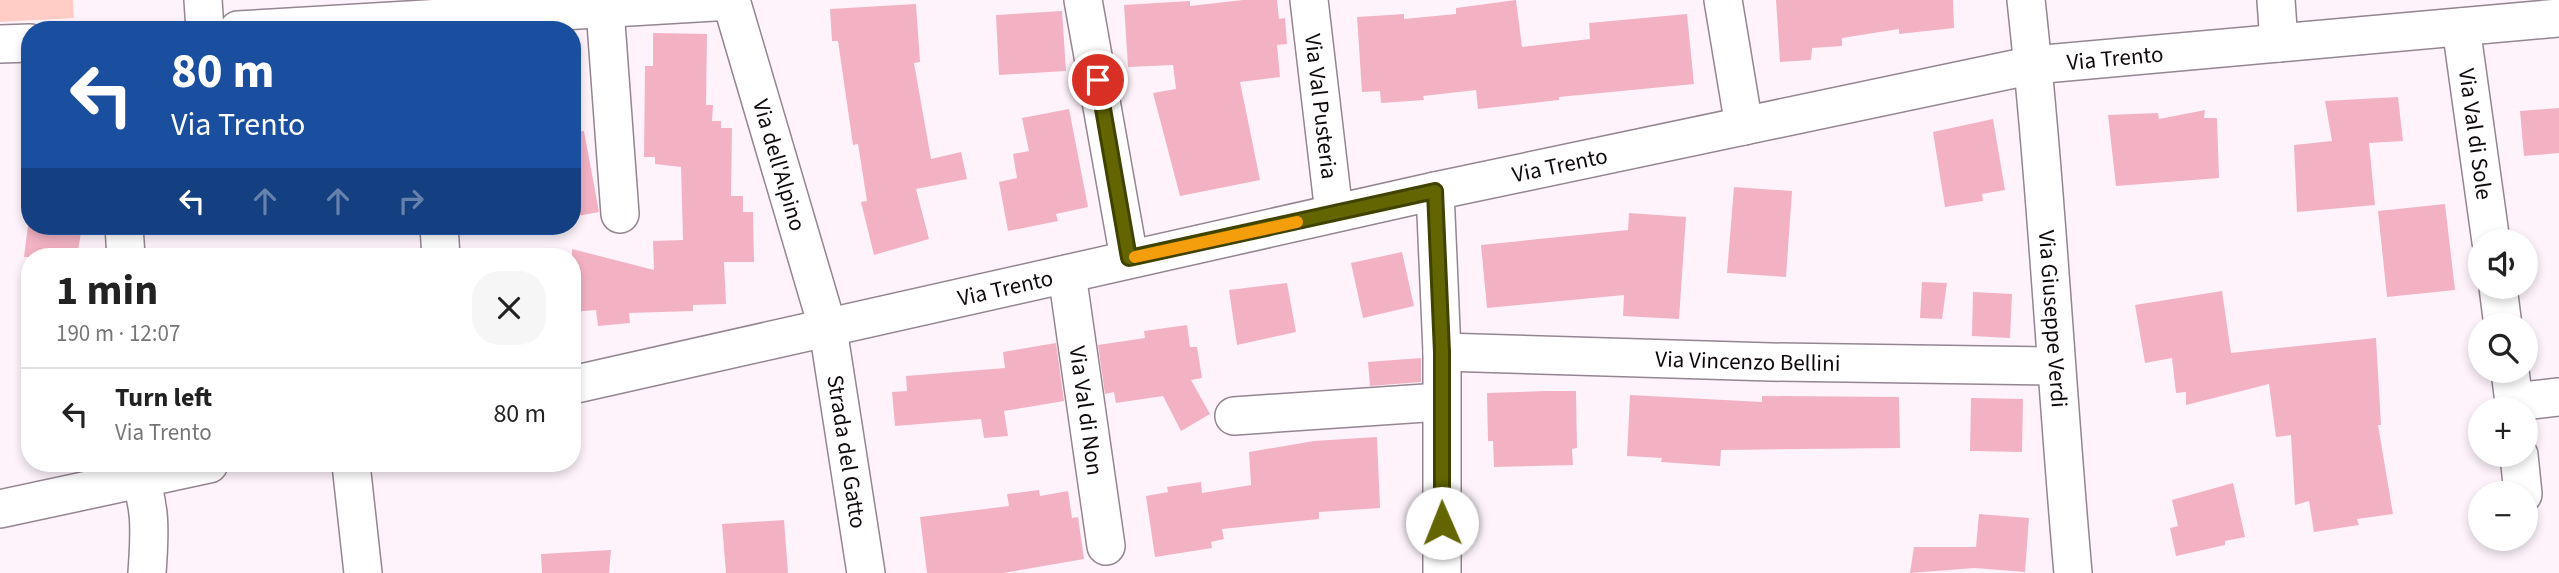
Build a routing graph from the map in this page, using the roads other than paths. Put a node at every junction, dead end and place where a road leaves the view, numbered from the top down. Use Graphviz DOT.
graph roads {
  1 [pos="203,0"];
  2 [pos="1083,0"];
  3 [pos="1308,0"];
  4 [pos="1723,0"];
  5 [pos="2026,0"];
  6 [pos="2276,0"];
  7 [pos="731,1"];
  8 [pos="605,9"];
  9 [pos="364,11"];
  10 [pos="2559,18"];
  11 [pos="204,21"];
  12 [pos="298,21"];
  13 [pos="2462,27"];
  14 [pos="21,43"];
  15 [pos="2279,43"];
  16 [pos="0,44"];
  17 [pos="2033,65"];
  18 [pos="1744,126"];
  19 [pos="1435,191"];
  20 [pos="620,214"];
  21 [pos="1334,214"];
  22 [pos="2489,229"];
  23 [pos="1129,258"];
  24 [pos="1068,274"];
  25 [pos="828,329"];
  26 [pos="1442,352"];
  27 [pos="2054,366"];
  28 [pos="581,383"];
  29 [pos="2513,394"];
  30 [pos="2559,397"];
  31 [pos="1440,402"];
  32 [pos="1234,416"];
  33 [pos="134,472"];
  34 [pos="138,472"];
  35 [pos="352,472"];
  36 [pos="0,509"];
  37 [pos="1105,546"];
  38 [pos="1442,572"];
  39 [pos="147,573"];
  40 [pos="363,573"];
  41 [pos="866,573"];
  42 [pos="2073,573"];
  1 -- 11 [label="street"];
  2 -- 23 [label="street"];
  3 -- 21 [label="street, Via Val Pusteria"];
  4 -- 18 [label="street"];
  5 -- 17 [label="street, Via Giuseppe Verdi"];
  6 -- 15 [label="street"];
  7 -- 8 [label="street"];
  7 -- 25 [label="street, Via dell'Alpino"];
  8 -- 9 [label="street"];
  8 -- 20 [label="street"];
  9 -- 12 [label="street"];
  10 -- 13 [label="street, Via Trento"];
  13 -- 15 [label="street, Via Trento"];
  13 -- 22 [label="street, Via Val di Sole"];
  14 -- 16 [label="street"];
  15 -- 17 [label="street, Via Trento"];
  17 -- 18 [label="street, Via Trento"];
  17 -- 27 [label="street, Via Giuseppe Verdi"];
  18 -- 19 [label="street, Via Trento"];
  19 -- 21 [label="street, Via Trento"];
  19 -- 26 [label="street"];
  21 -- 23 [label="street, Via Trento"];
  23 -- 24 [label="street, Via Trento"];
  24 -- 25 [label="street, Via Trento"];
  24 -- 37 [label="street, Via Val di Non"];
  25 -- 28 [label="street, Via Trento"];
  25 -- 41 [label="street, Strada del Gatto"];
  26 -- 27 [label="street, Via Vincenzo Bellini"];
  26 -- 31 [label="street"];
  27 -- 42 [label="street, Via Giuseppe Verdi"];
  29 -- 30 [label="street"];
  31 -- 32 [label="street"];
  31 -- 38 [label="street"];
  33 -- 36 [label="street"];
  34 -- 39 [label="street"];
  35 -- 40 [label="street"];
}
